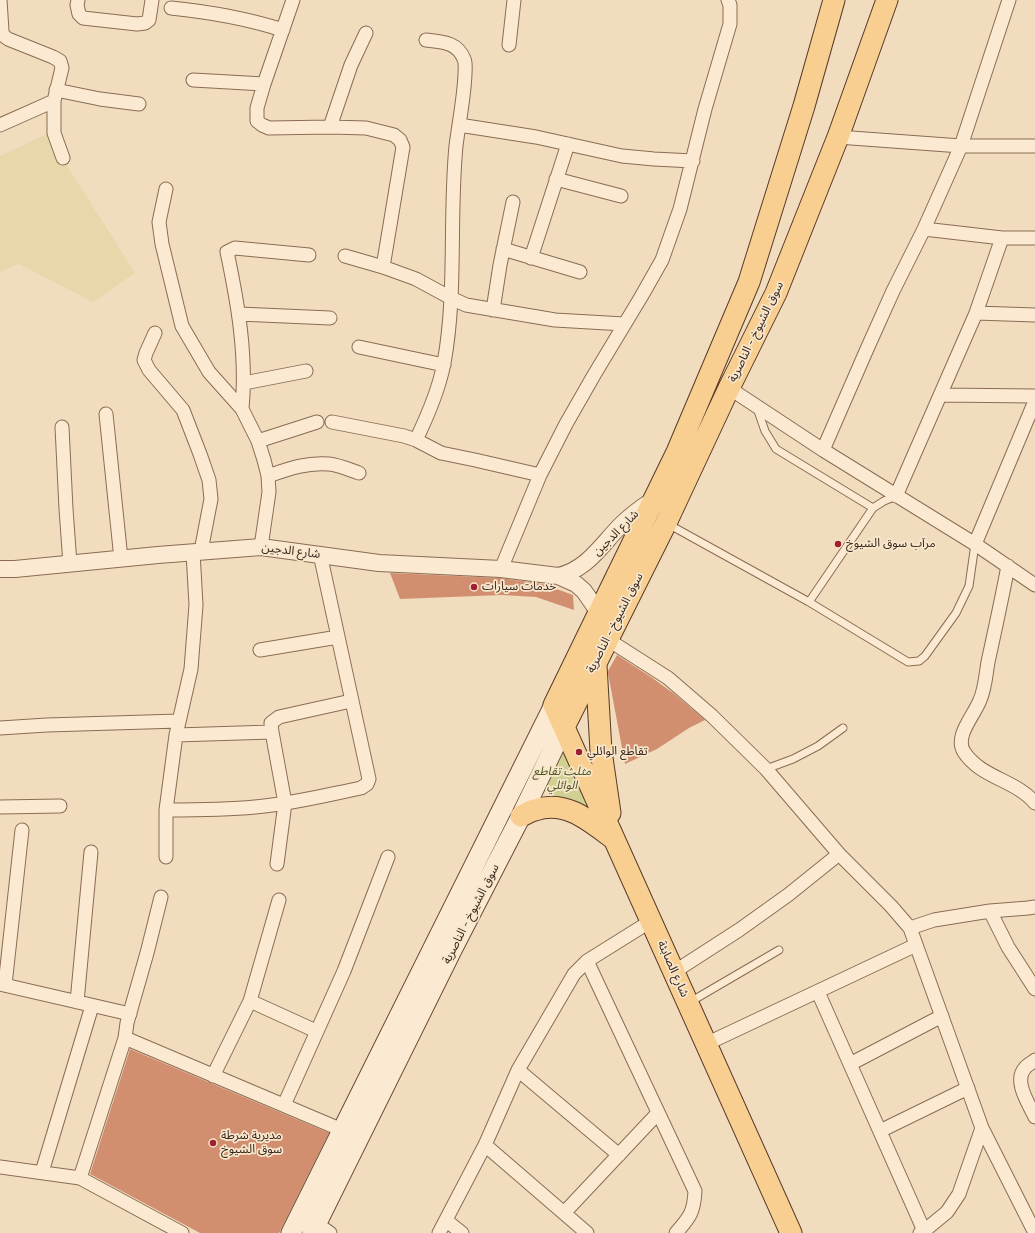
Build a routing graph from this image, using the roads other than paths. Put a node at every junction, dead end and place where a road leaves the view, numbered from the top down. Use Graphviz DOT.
graph roads {
  1 [pos="0,0"];
  2 [pos="78,0"];
  3 [pos="152,0"];
  4 [pos="293,0"];
  5 [pos="514,0"];
  6 [pos="728,0"];
  7 [pos="834,0"];
  8 [pos="886,0"];
  9 [pos="1009,0"];
  10 [pos="171,8"];
  11 [pos="283,30"];
  12 [pos="366,33"];
  13 [pos="426,40"];
  14 [pos="510,45"];
  15 [pos="193,80"];
  16 [pos="264,84"];
  17 [pos="55,95"];
  18 [pos="139,104"];
  19 [pos="0,125"];
  20 [pos="459,125"];
  21 [pos="330,127"];
  22 [pos="838,137"];
  23 [pos="568,144"];
  24 [pos="961,146"];
  25 [pos="1035,146"];
  26 [pos="63,158"];
  27 [pos="693,161"];
  28 [pos="556,179"];
  29 [pos="166,189"];
  30 [pos="621,196"];
  31 [pos="513,202"];
  32 [pos="924,229"];
  33 [pos="1002,238"];
  34 [pos="1035,238"];
  35 [pos="503,249"];
  36 [pos="309,255"];
  37 [pos="345,256"];
  38 [pos="531,258"];
  39 [pos="383,267"];
  40 [pos="580,272"];
  41 [pos="749,282"];
  42 [pos="776,293"];
  43 [pos="452,298"];
  44 [pos="493,310"];
  45 [pos="976,313"];
  46 [pos="239,314"];
  47 [pos="1035,315"];
  48 [pos="330,318"];
  49 [pos="624,324"];
  50 [pos="156,333"];
  51 [pos="359,348"];
  52 [pos="444,365"];
  53 [pos="306,371"];
  54 [pos="244,383"];
  55 [pos="729,388"];
  56 [pos="940,395"];
  57 [pos="1035,396"];
  58 [pos="1035,401"];
  59 [pos="756,406"];
  60 [pos="242,409"];
  61 [pos="106,414"];
  62 [pos="317,422"];
  63 [pos="332,422"];
  64 [pos="62,427"];
  65 [pos="416,440"];
  66 [pos="258,441"];
  67 [pos="823,450"];
  68 [pos="359,473"];
  69 [pos="540,475"];
  70 [pos="268,476"];
  71 [pos="896,496"];
  72 [pos="653,500"];
  73 [pos="873,508"];
  74 [pos="666,523"];
  75 [pos="975,544"];
  76 [pos="260,546"];
  77 [pos="197,552"];
  78 [pos="320,554"];
  79 [pos="121,559"];
  80 [pos="70,564"];
  81 [pos="1008,566"];
  82 [pos="0,569"];
  83 [pos="501,569"];
  84 [pos="558,576"];
  85 [pos="1035,585"];
  86 [pos="809,602"];
  87 [pos="598,616"];
  88 [pos="338,637"];
  89 [pos="607,639"];
  90 [pos="260,650"];
  91 [pos="596,663"];
  92 [pos="351,701"];
  93 [pos="554,705"];
  94 [pos="179,721"];
  95 [pos="564,727"];
  96 [pos="0,728"];
  97 [pos="843,728"];
  98 [pos="272,732"];
  99 [pos="176,735"];
  100 [pos="766,768"];
  101 [pos="285,803"];
  102 [pos="1035,803"];
  103 [pos="60,806"];
  104 [pos="0,807"];
  105 [pos="166,810"];
  106 [pos="521,816"];
  107 [pos="22,830"];
  108 [pos="614,839"];
  109 [pos="91,852"];
  110 [pos="839,854"];
  111 [pos="166,857"];
  112 [pos="388,857"];
  113 [pos="277,864"];
  114 [pos="161,896"];
  115 [pos="279,900"];
  116 [pos="1035,907"];
  117 [pos="990,911"];
  118 [pos="651,921"];
  119 [pos="910,928"];
  120 [pos="916,946"];
  121 [pos="779,950"];
  122 [pos="587,961"];
  123 [pos="674,972"];
  124 [pos="3,985"];
  125 [pos="1035,989"];
  126 [pos="818,992"];
  127 [pos="250,1001"];
  128 [pos="77,1002"];
  129 [pos="688,1003"];
  130 [pos="92,1006"];
  131 [pos="130,1014"];
  132 [pos="942,1016"];
  133 [pos="316,1031"];
  134 [pos="125,1038"];
  135 [pos="706,1044"];
  136 [pos="1035,1060"];
  137 [pos="850,1064"];
  138 [pos="518,1070"];
  139 [pos="213,1076"];
  140 [pos="968,1088"];
  141 [pos="284,1105"];
  142 [pos="658,1114"];
  143 [pos="1035,1117"];
  144 [pos="982,1128"];
  145 [pos="342,1130"];
  146 [pos="880,1131"];
  147 [pos="486,1145"];
  148 [pos="619,1155"];
  149 [pos="0,1167"];
  150 [pos="42,1172"];
  151 [pos="80,1178"];
  152 [pos="776,1199"];
  153 [pos="564,1213"];
  154 [pos="447,1221"];
  155 [pos="320,1230"];
  156 [pos="923,1232"];
  157 [pos="182,1233"];
  158 [pos="291,1233"];
  159 [pos="439,1233"];
  160 [pos="462,1233"];
  161 [pos="587,1233"];
  162 [pos="676,1233"];
  163 [pos="782,1233"];
  164 [pos="792,1233"];
  165 [pos="1035,1233"];
  1 -- 17 [label="street"];
  2 -- 3 [label="street"];
  4 -- 11 [label="street"];
  5 -- 14 [label="street"];
  6 -- 27 [label="street"];
  7 -- 41 [label="main road, سوق الشيوخ - الناصرية"];
  8 -- 22 [label="main road, سوق الشيوخ - الناصرية"];
  9 -- 24 [label="street"];
  10 -- 11 [label="street"];
  11 -- 16 [label="street"];
  12 -- 21 [label="street"];
  13 -- 20 [label="street"];
  15 -- 16 [label="street"];
  16 -- 21 [label="street"];
  17 -- 18 [label="street"];
  17 -- 19 [label="street"];
  17 -- 26 [label="street"];
  20 -- 23 [label="street"];
  20 -- 43 [label="street"];
  21 -- 39 [label="street"];
  22 -- 24 [label="street"];
  22 -- 42 [label="main road, سوق الشيوخ - الناصرية"];
  23 -- 27 [label="street"];
  23 -- 28 [label="street"];
  24 -- 25 [label="street"];
  24 -- 32 [label="street"];
  27 -- 49 [label="street"];
  28 -- 30 [label="street"];
  28 -- 38 [label="street"];
  29 -- 60 [label="street"];
  31 -- 35 [label="street"];
  32 -- 33 [label="street"];
  32 -- 67 [label="street"];
  33 -- 34 [label="street"];
  33 -- 45 [label="street"];
  35 -- 38 [label="street"];
  35 -- 44 [label="street"];
  36 -- 46 [label="street"];
  37 -- 39 [label="street"];
  38 -- 40 [label="street"];
  39 -- 43 [label="street"];
  41 -- 42 [label="main road"];
  41 -- 72 [label="main road, سوق الشيوخ - الناصرية"];
  42 -- 55 [label="main road, سوق الشيوخ - الناصرية"];
  43 -- 44 [label="street"];
  43 -- 52 [label="street"];
  44 -- 49 [label="street"];
  45 -- 47 [label="street"];
  45 -- 56 [label="street"];
  46 -- 48 [label="street"];
  46 -- 54 [label="street"];
  49 -- 69 [label="street"];
  50 -- 77 [label="street"];
  51 -- 52 [label="street"];
  52 -- 65 [label="street"];
  53 -- 54 [label="street"];
  54 -- 60 [label="street"];
  55 -- 59 [label="street"];
  55 -- 74 [label="main road, سوق الشيوخ - الناصرية"];
  56 -- 57 [label="street"];
  56 -- 71 [label="street"];
  58 -- 75 [label="street"];
  59 -- 67 [label="street"];
  59 -- 73 [label="lane"];
  60 -- 66 [label="street"];
  61 -- 79 [label="street"];
  62 -- 66 [label="street"];
  63 -- 65 [label="street"];
  64 -- 80 [label="street"];
  65 -- 69 [label="street"];
  66 -- 70 [label="street"];
  67 -- 71 [label="street"];
  68 -- 70 [label="street"];
  69 -- 83 [label="street"];
  70 -- 76 [label="street"];
  71 -- 73 [label="lane"];
  71 -- 75 [label="street"];
  72 -- 84 [label="street, شارع الدجين"];
  72 -- 87 [label="main road, سوق الشيوخ - الناصرية"];
  73 -- 86 [label="lane"];
  74 -- 86 [label="lane"];
  74 -- 89 [label="main road, سوق الشيوخ - الناصرية"];
  75 -- 81 [label="street"];
  75 -- 86 [label="lane"];
  76 -- 77 [label="street, شارع الدجين"];
  76 -- 78 [label="street, شارع الدجين"];
  77 -- 79 [label="street, شارع الدجين"];
  77 -- 94 [label="street"];
  78 -- 83 [label="street, شارع الدجين"];
  78 -- 88 [label="street"];
  79 -- 80 [label="street, شارع الدجين"];
  80 -- 82 [label="street, شارع الدجين"];
  81 -- 85 [label="street"];
  81 -- 102 [label="street"];
  83 -- 84 [label="street, شارع الدجين"];
  84 -- 87 [label="street, شارع الدجين"];
  87 -- 93 [label="main road, سوق الشيوخ - الناصرية"];
  88 -- 90 [label="street"];
  88 -- 92 [label="street"];
  89 -- 91 [label="main road, سوق الشيوخ - الناصرية"];
  89 -- 100 [label="street"];
  91 -- 95 [label="main road, سوق الشيوخ - الناصرية"];
  91 -- 108 [label="main road"];
  92 -- 98 [label="street"];
  92 -- 101 [label="street"];
  93 -- 95 [label="main road, شارع الصابئة"];
  93 -- 145 [label="main road, سوق الشيوخ - الناصرية"];
  94 -- 96 [label="street"];
  94 -- 99 [label="street"];
  95 -- 106 [label="main road, سوق الشيوخ - الناصرية"];
  95 -- 108 [label="main road, شارع الصابئة"];
  97 -- 100 [label="lane"];
  98 -- 99 [label="street"];
  98 -- 101 [label="street"];
  99 -- 105 [label="street"];
  100 -- 110 [label="street"];
  101 -- 105 [label="street"];
  101 -- 113 [label="street"];
  103 -- 104 [label="street"];
  105 -- 111 [label="street"];
  106 -- 108 [label="main road"];
  106 -- 155 [label="main road, سوق الشيوخ - الناصرية"];
  107 -- 124 [label="street"];
  108 -- 118 [label="main road, شارع الصابئة"];
  109 -- 128 [label="street"];
  110 -- 119 [label="street"];
  110 -- 123 [label="street"];
  112 -- 133 [label="street"];
  114 -- 131 [label="street"];
  115 -- 127 [label="street"];
  116 -- 117 [label="street"];
  117 -- 119 [label="street"];
  117 -- 125 [label="street"];
  118 -- 122 [label="street"];
  118 -- 123 [label="main road, شارع الصابئة"];
  119 -- 120 [label="street"];
  120 -- 126 [label="street"];
  120 -- 132 [label="street"];
  121 -- 129 [label="lane"];
  122 -- 138 [label="street"];
  122 -- 142 [label="street"];
  123 -- 129 [label="main road, شارع الصابئة"];
  124 -- 128 [label="street"];
  126 -- 135 [label="street"];
  126 -- 137 [label="street"];
  127 -- 133 [label="street"];
  127 -- 139 [label="street"];
  128 -- 130 [label="street"];
  129 -- 135 [label="main road, شارع الصابئة"];
  130 -- 131 [label="street"];
  130 -- 150 [label="street"];
  131 -- 134 [label="street"];
  132 -- 137 [label="street"];
  132 -- 140 [label="street"];
  133 -- 141 [label="street"];
  134 -- 139 [label="street"];
  134 -- 151 [label="street"];
  135 -- 152 [label="main road, شارع الصابئة"];
  136 -- 143 [label="street"];
  137 -- 146 [label="street"];
  138 -- 147 [label="street"];
  138 -- 148 [label="street"];
  139 -- 141 [label="street"];
  140 -- 144 [label="street"];
  140 -- 146 [label="street"];
  141 -- 145 [label="street"];
  142 -- 148 [label="street"];
  142 -- 162 [label="street"];
  144 -- 156 [label="street"];
  144 -- 165 [label="street"];
  145 -- 158 [label="main road, سوق الشيوخ - الناصرية"];
  146 -- 156 [label="street"];
  147 -- 153 [label="street"];
  147 -- 154 [label="street"];
  148 -- 153 [label="street"];
  149 -- 150 [label="street"];
  150 -- 151 [label="street"];
  151 -- 157 [label="street"];
  152 -- 163 [label="main road"];
  152 -- 164 [label="main road, شارع الصابئة"];
  153 -- 161 [label="street"];
  154 -- 159 [label="street"];
  154 -- 160 [label="street"];
}
